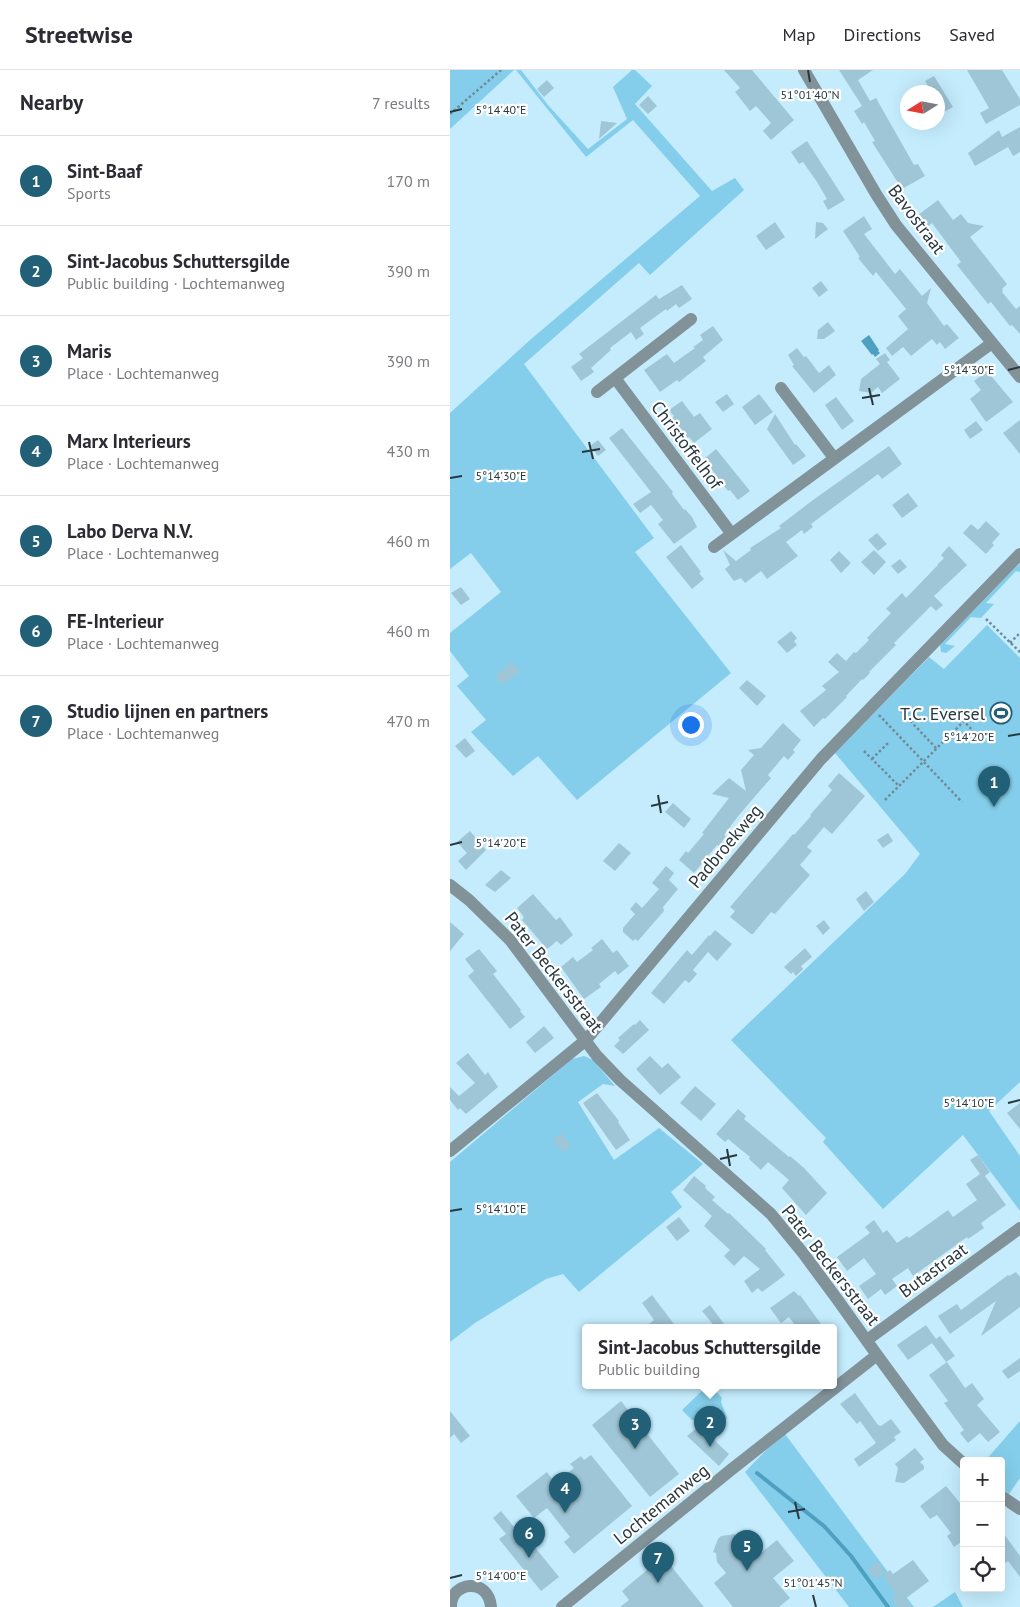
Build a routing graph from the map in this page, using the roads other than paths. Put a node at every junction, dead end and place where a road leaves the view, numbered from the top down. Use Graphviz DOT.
graph roads {
  1 [pos="804,70"];
  2 [pos="691,319"];
  3 [pos="992,343"];
  4 [pos="1020,377"];
  5 [pos="615,378"];
  6 [pos="781,388"];
  7 [pos="597,392"];
  8 [pos="834,458"];
  9 [pos="731,533"];
  10 [pos="714,547"];
  11 [pos="1020,554"];
  12 [pos="450,885"];
  13 [pos="586,1040"];
  14 [pos="450,1151"];
  15 [pos="1020,1228"];
  16 [pos="867,1340"];
  17 [pos="877,1356"];
  18 [pos="837,1387"];
  19 [pos="834,1389"];
  20 [pos="960,1460"];
  21 [pos="1005,1499"];
  22 [pos="1020,1509"];
  23 [pos="451,1607"];
  24 [pos="491,1607"];
  25 [pos="562,1607"];
  1 -- 3 [label="street, Bavostraat"];
  2 -- 5 [label="street"];
  3 -- 4 [label="street, Bavostraat"];
  3 -- 8 [label="street"];
  5 -- 7 [label="street"];
  5 -- 9 [label="street, Christoffelhof"];
  6 -- 8 [label="street"];
  8 -- 9 [label="street"];
  9 -- 10 [label="street"];
  11 -- 13 [label="street, Padbroekweg"];
  12 -- 13 [label="street, Pater Beckersstraat"];
  13 -- 14 [label="street, Padbroekweg"];
  13 -- 16 [label="street, Pater Beckersstraat"];
  15 -- 16 [label="street, Butastraat"];
  16 -- 17 [label="street, Pater Beckersstraat"];
  17 -- 18 [label="street, Lochtemanweg"];
  17 -- 20 [label="street, Pater Beckersstraat"];
  19 -- 25 [label="street, Lochtemanweg"];
  21 -- 22 [label="street"];
  23 -- 24 [label="street"];
}
